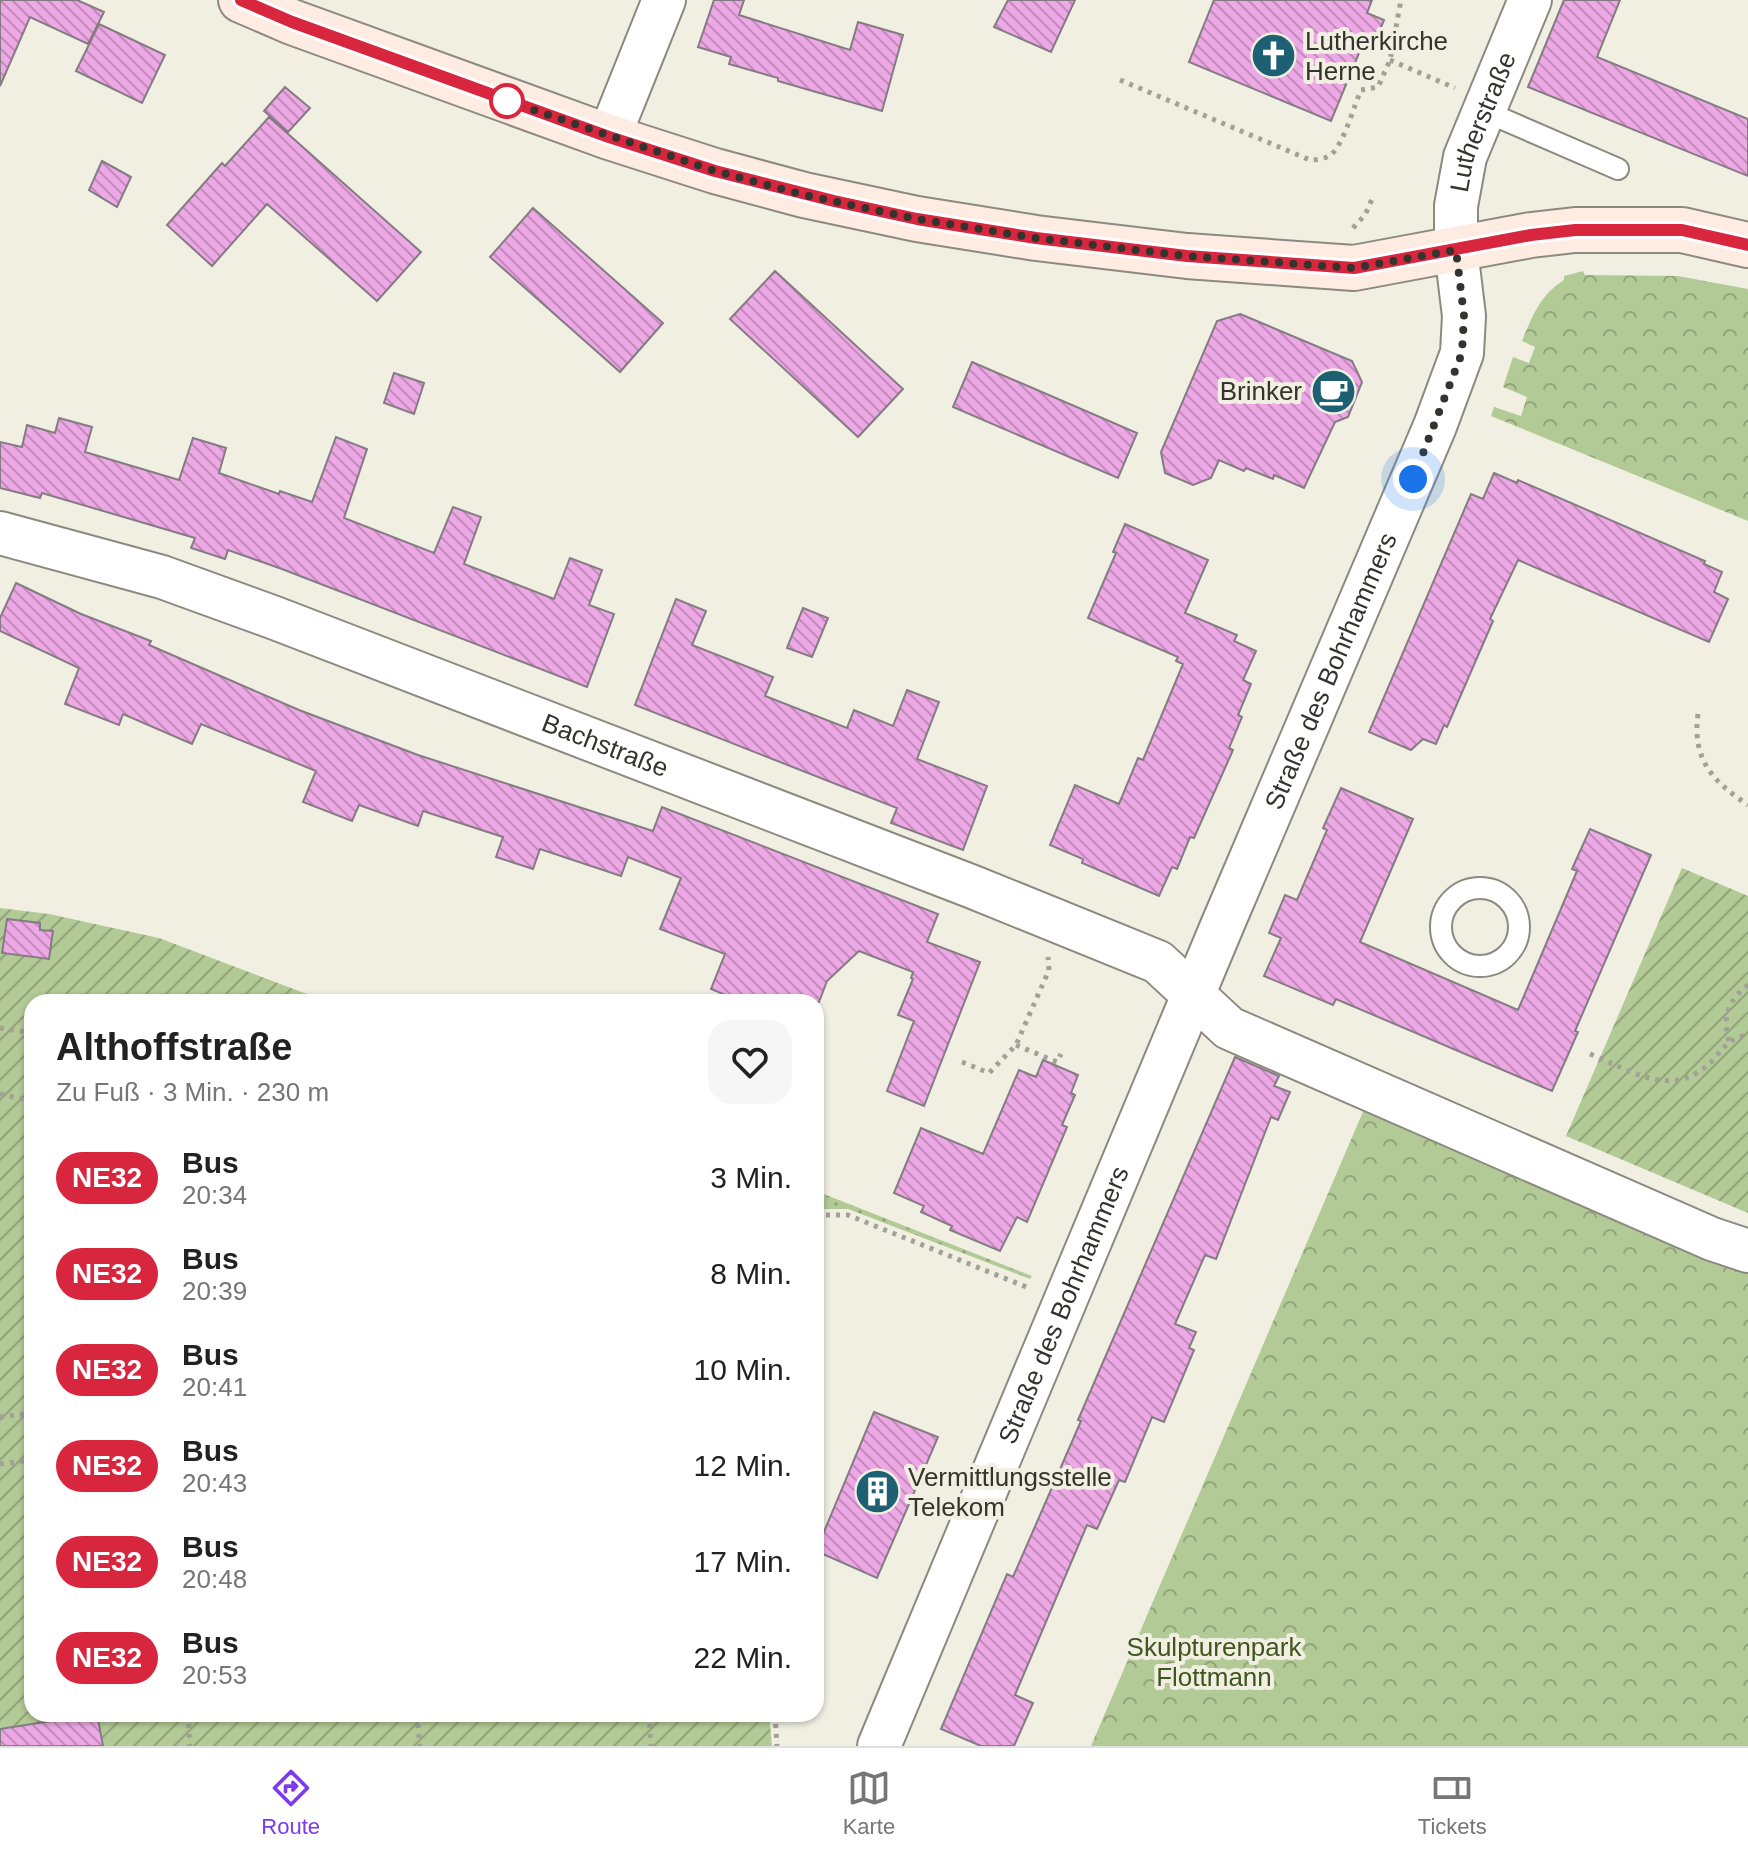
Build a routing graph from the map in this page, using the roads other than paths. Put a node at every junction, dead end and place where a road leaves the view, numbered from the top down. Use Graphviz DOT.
graph roads {
  1 [pos="241,0"];
  2 [pos="664,0"];
  3 [pos="1530,0"];
  4 [pos="1472,100"];
  5 [pos="609,137"];
  6 [pos="1618,169"];
  7 [pos="1748,245"];
  8 [pos="1456,250"];
  9 [pos="0,533"];
  10 [pos="1194,995"];
  11 [pos="1748,1251"];
  12 [pos="879,1746"];
  1 -- 5 [label="street"];
  2 -- 5 [label="street"];
  3 -- 4 [label="street, Lutherstraße"];
  4 -- 6 [label="lane"];
  4 -- 8 [label="street, Lutherstraße"];
  5 -- 8 [label="street"];
  7 -- 8 [label="street"];
  8 -- 10 [label="street, Straße des Bohrhammers"];
  9 -- 10 [label="street, Bachstraße"];
  10 -- 11 [label="street"];
  10 -- 12 [label="street, Straße des Bohrhammers"];
}
